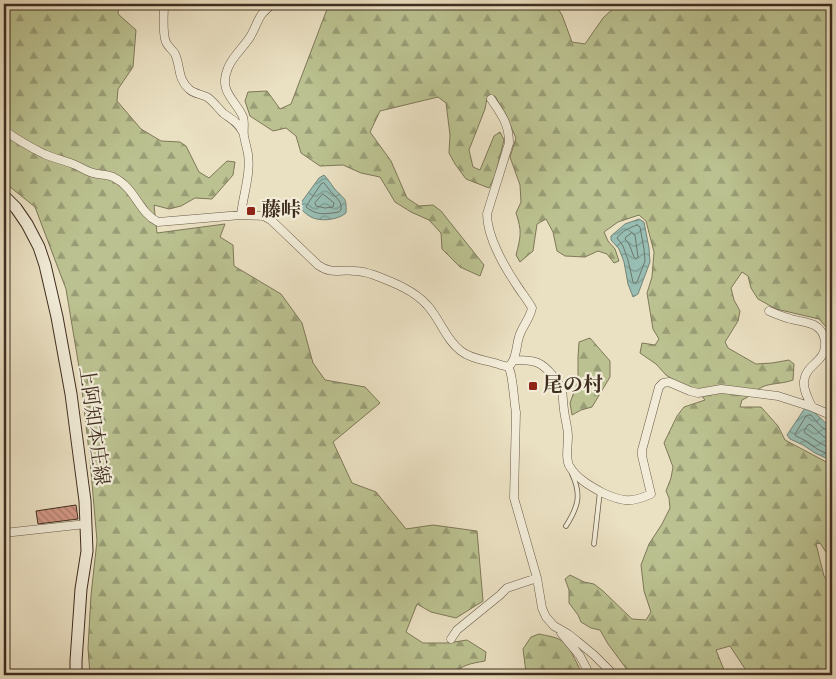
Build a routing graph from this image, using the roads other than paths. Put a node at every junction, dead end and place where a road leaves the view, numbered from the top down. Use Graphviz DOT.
graph roads {
  1 [pos="164,4"];
  2 [pos="273,4"];
  3 [pos="491,99"];
  4 [pos="4,130"];
  5 [pos="243,133"];
  6 [pos="4,196"];
  7 [pos="241,215"];
  8 [pos="769,311"];
  9 [pos="514,360"];
  10 [pos="508,368"];
  11 [pos="812,406"];
  12 [pos="832,414"];
  13 [pos="570,467"];
  14 [pos="600,491"];
  15 [pos="86,524"];
  16 [pos="566,526"];
  17 [pos="4,534"];
  18 [pos="594,544"];
  19 [pos="538,578"];
  20 [pos="561,629"];
  21 [pos="451,639"];
  22 [pos="76,675"];
  23 [pos="590,675"];
  24 [pos="614,675"];
  1 -- 5 [label="street"];
  2 -- 5 [label="street"];
  3 -- 9 [label="street"];
  4 -- 7 [label="street"];
  5 -- 7 [label="street"];
  6 -- 15 [label="main road, 上阿知本庄線"];
  7 -- 10 [label="street"];
  8 -- 11 [label="street"];
  9 -- 10 [label="street"];
  9 -- 13 [label="street"];
  10 -- 19 [label="street"];
  11 -- 12 [label="street"];
  11 -- 14 [label="street"];
  13 -- 14 [label="street"];
  13 -- 16 [label="lane"];
  14 -- 18 [label="lane"];
  15 -- 17 [label="street"];
  15 -- 22 [label="main road, 上阿知本庄線"];
  19 -- 20 [label="street"];
  19 -- 21 [label="street"];
  20 -- 23 [label="street"];
  20 -- 24 [label="street"];
}
